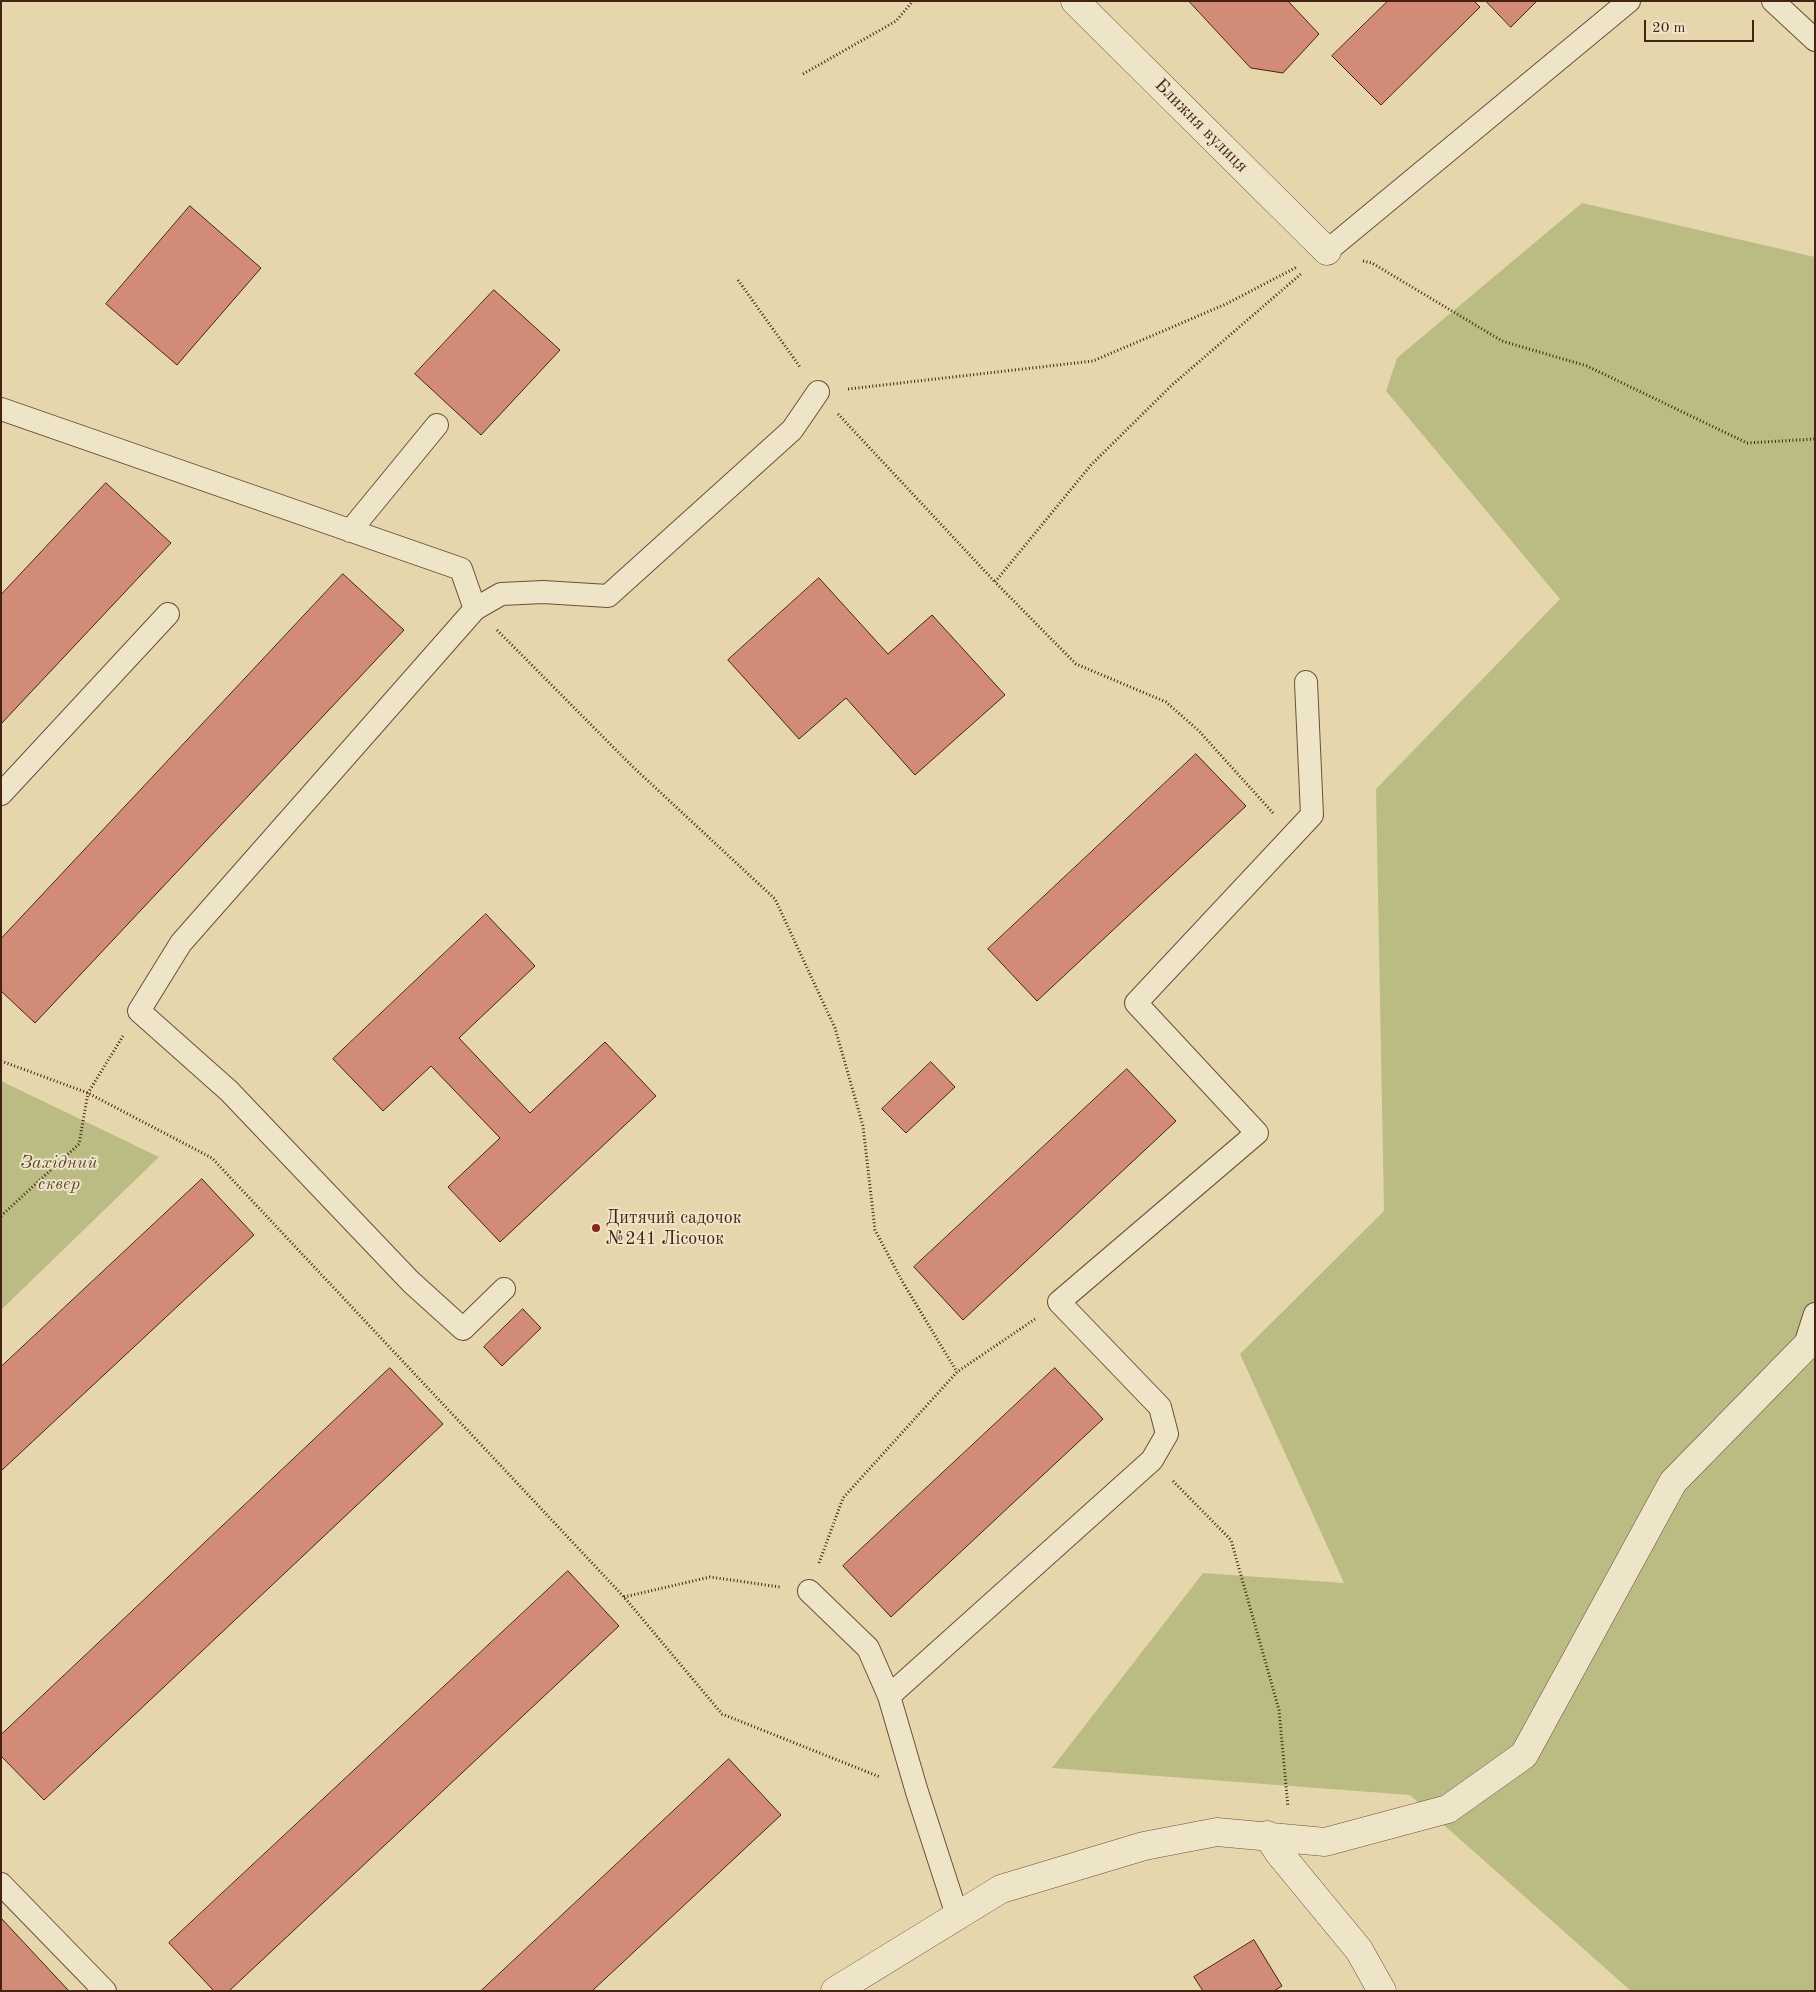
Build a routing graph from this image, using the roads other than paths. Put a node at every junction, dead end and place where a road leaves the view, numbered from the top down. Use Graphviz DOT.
graph roads {
  1 [pos="1075,1"];
  2 [pos="1629,1"];
  3 [pos="1773,1"];
  4 [pos="1815,40"];
  5 [pos="1327,251"];
  6 [pos="818,392"];
  7 [pos="1,409"];
  8 [pos="437,425"];
  9 [pos="350,531"];
  10 [pos="475,609"];
  11 [pos="168,614"];
  12 [pos="1306,682"];
  13 [pos="1,794"];
  14 [pos="504,1289"];
  15 [pos="1815,1314"];
  16 [pos="1810,1341"];
  17 [pos="809,1591"];
  18 [pos="889,1696"];
  19 [pos="1279,1838"];
  20 [pos="1,1884"];
  21 [pos="957,1914"];
  22 [pos="105,1991"];
  23 [pos="835,1991"];
  24 [pos="1382,1991"];
  1 -- 5 [label="street, Ближня вулиця"];
  2 -- 5 [label="lane"];
  3 -- 4 [label="lane"];
  6 -- 10 [label="lane"];
  7 -- 9 [label="lane"];
  8 -- 9 [label="lane"];
  9 -- 10 [label="lane"];
  10 -- 14 [label="lane"];
  11 -- 13 [label="lane"];
  12 -- 18 [label="lane"];
  15 -- 16 [label="lane"];
  16 -- 19 [label="street"];
  17 -- 18 [label="lane"];
  18 -- 21 [label="lane"];
  19 -- 21 [label="street"];
  19 -- 24 [label="street"];
  20 -- 22 [label="lane"];
  21 -- 23 [label="street"];
}
